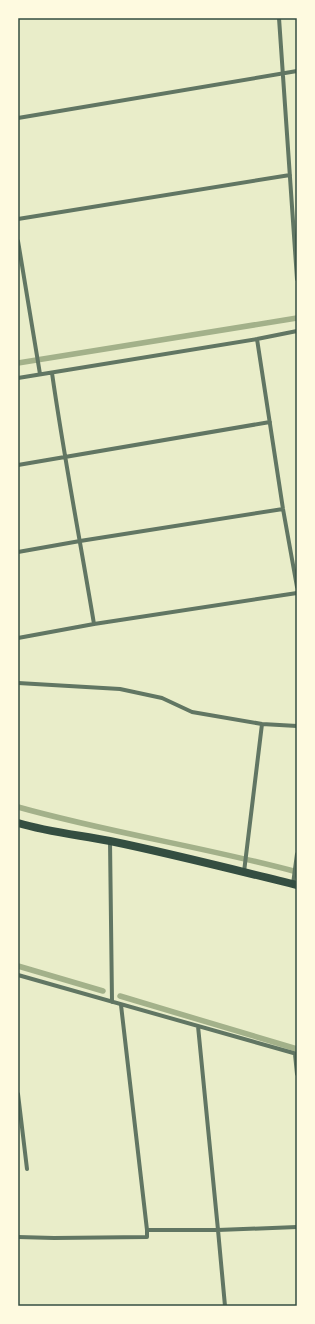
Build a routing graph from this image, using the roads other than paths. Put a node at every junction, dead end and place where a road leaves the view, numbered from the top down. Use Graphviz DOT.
graph roads {
  1 [pos="279,18"];
  2 [pos="297,71"];
  3 [pos="283,73"];
  4 [pos="18,118"];
  5 [pos="290,175"];
  6 [pos="18,219"];
  7 [pos="18,241"];
  8 [pos="297,279"];
  9 [pos="297,331"];
  10 [pos="257,339"];
  11 [pos="52,373"];
  12 [pos="40,374"];
  13 [pos="18,378"];
  14 [pos="270,422"];
  15 [pos="64,457"];
  16 [pos="18,465"];
  17 [pos="283,509"];
  18 [pos="80,541"];
  19 [pos="18,552"];
  20 [pos="297,587"];
  21 [pos="297,593"];
  22 [pos="94,624"];
  23 [pos="18,638"];
  24 [pos="18,683"];
  25 [pos="262,724"];
  26 [pos="297,726"];
  27 [pos="18,823"];
  28 [pos="110,841"];
  29 [pos="297,854"];
  30 [pos="244,867"];
  31 [pos="295,885"];
  32 [pos="18,975"];
  33 [pos="112,1002"];
  34 [pos="121,1005"];
  35 [pos="198,1026"];
  36 [pos="296,1054"];
  37 [pos="297,1074"];
  38 [pos="18,1094"];
  39 [pos="27,1169"];
  40 [pos="297,1226"];
  41 [pos="148,1230"];
  42 [pos="218,1230"];
  43 [pos="18,1237"];
  44 [pos="225,1306"];
  1 -- 3 [label="street"];
  2 -- 3 [label="street"];
  3 -- 4 [label="street"];
  3 -- 5 [label="street"];
  5 -- 6 [label="street"];
  5 -- 8 [label="street"];
  7 -- 12 [label="street"];
  9 -- 10 [label="street"];
  10 -- 11 [label="street"];
  10 -- 14 [label="street"];
  11 -- 12 [label="street"];
  11 -- 15 [label="street"];
  12 -- 13 [label="street"];
  14 -- 15 [label="street"];
  14 -- 17 [label="street"];
  15 -- 16 [label="street"];
  15 -- 18 [label="street"];
  17 -- 18 [label="street"];
  17 -- 20 [label="street"];
  18 -- 19 [label="street"];
  18 -- 22 [label="street"];
  21 -- 22 [label="street"];
  22 -- 23 [label="street"];
  24 -- 25 [label="street"];
  25 -- 26 [label="street"];
  25 -- 30 [label="street"];
  27 -- 28 [label="main road"];
  28 -- 30 [label="main road"];
  28 -- 33 [label="street"];
  29 -- 31 [label="street"];
  30 -- 31 [label="main road"];
  32 -- 33 [label="street"];
  33 -- 34 [label="street"];
  34 -- 35 [label="street"];
  34 -- 41 [label="street"];
  35 -- 36 [label="street"];
  35 -- 42 [label="street"];
  36 -- 37 [label="street"];
  38 -- 39 [label="street"];
  40 -- 42 [label="street"];
  41 -- 42 [label="street"];
  41 -- 43 [label="street"];
  42 -- 44 [label="street"];
}
